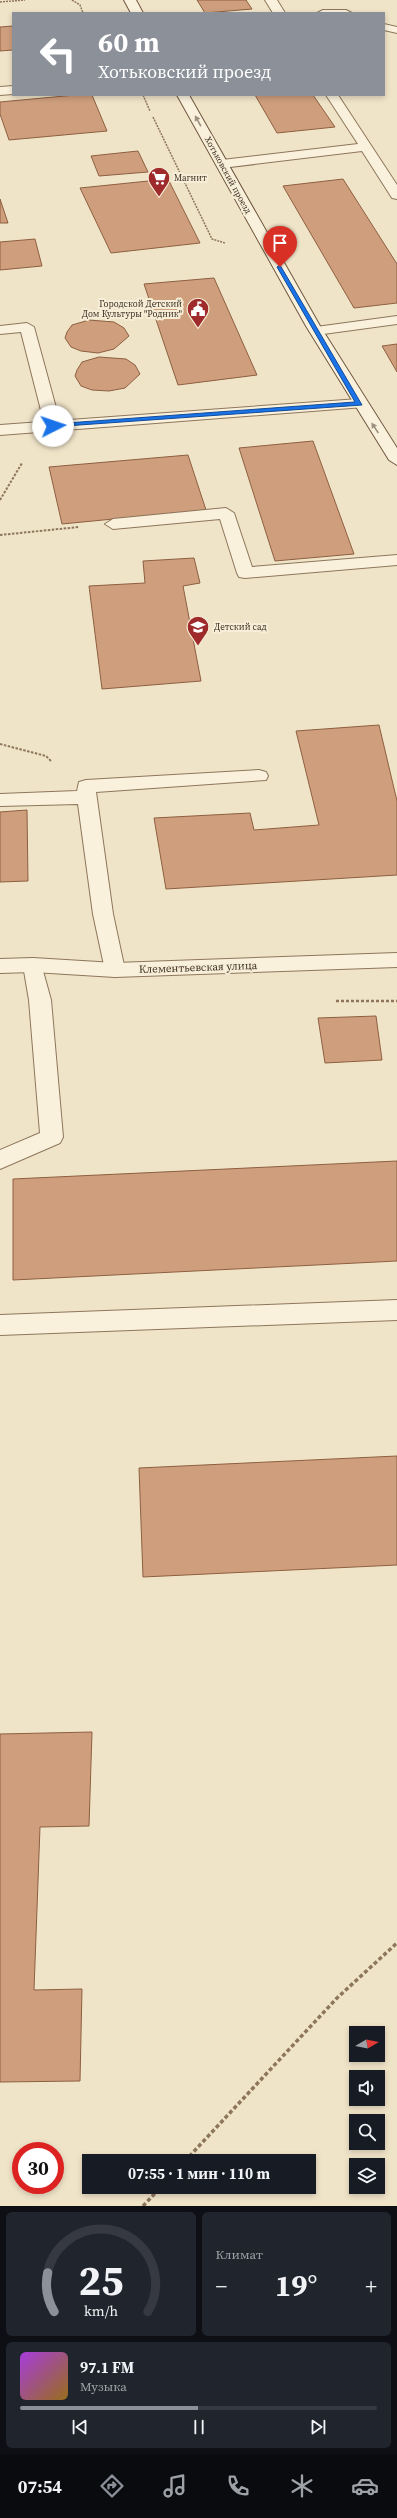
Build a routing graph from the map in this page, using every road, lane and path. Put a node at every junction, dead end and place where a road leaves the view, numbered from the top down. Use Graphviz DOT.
graph roads {
  1 [pos="25,0"];
  2 [pos="72,0"];
  3 [pos="130,0"];
  4 [pos="271,0"];
  5 [pos="0,2"];
  6 [pos="83,12"];
  7 [pos="137,12"];
  8 [pos="278,12"];
  9 [pos="385,27"];
  10 [pos="397,30"];
  11 [pos="12,90"];
  12 [pos="0,91"];
  13 [pos="143,96"];
  14 [pos="184,96"];
  15 [pos="333,96"];
  16 [pos="365,147"];
  17 [pos="222,164"];
  18 [pos="397,195"];
  19 [pos="226,243"];
  20 [pos="397,320"];
  21 [pos="0,330"];
  22 [pos="316,331"];
  23 [pos="359,404"];
  24 [pos="53,426"];
  25 [pos="0,430"];
  26 [pos="24,459"];
  27 [pos="397,460"];
  28 [pos="0,500"];
  29 [pos="113,524"];
  30 [pos="0,536"];
  31 [pos="397,560"];
  32 [pos="259,776"];
  33 [pos="88,797"];
  34 [pos="0,800"];
  35 [pos="397,960"];
  36 [pos="33,965"];
  37 [pos="0,966"];
  38 [pos="115,970"];
  39 [pos="0,1160"];
  40 [pos="397,1310"];
  41 [pos="0,1325"];
  42 [pos="397,1943"];
  43 [pos="192,2154"];
  44 [pos="155,2194"];
  45 [pos="144,2206"];
  1 -- 5 [label="path"];
  2 -- 6 [label="path"];
  3 -- 7 [label="main road"];
  4 -- 8 [label="main road"];
  9 -- 10 [label="main road"];
  11 -- 12 [label="main road"];
  13 -- 19 [label="path"];
  17 -- 14 [label="main road, Хотьковский проезд, one-way"];
  15 -- 16 [label="main road"];
  16 -- 17 [label="main road"];
  16 -- 18 [label="main road"];
  17 -- 22 [label="main road, Хотьковский проезд"];
  20 -- 22 [label="main road"];
  21 -- 24 [label="main road"];
  22 -- 23 [label="main road, Хотьковский проезд"];
  23 -- 24 [label="main road"];
  27 -- 23 [label="main road, Хотьковский проезд, one-way"];
  24 -- 25 [label="main road"];
  26 -- 28 [label="path"];
  29 -- 30 [label="path"];
  29 -- 31 [label="main road"];
  32 -- 33 [label="main road"];
  33 -- 34 [label="main road"];
  33 -- 38 [label="main road"];
  35 -- 38 [label="main road, Клементьевская улица"];
  36 -- 37 [label="main road, Клементьевская улица"];
  36 -- 38 [label="main road, Клементьевская улица"];
  36 -- 39 [label="main road"];
  40 -- 41 [label="main road"];
  42 -- 43 [label="path"];
  44 -- 45 [label="path"];
}
